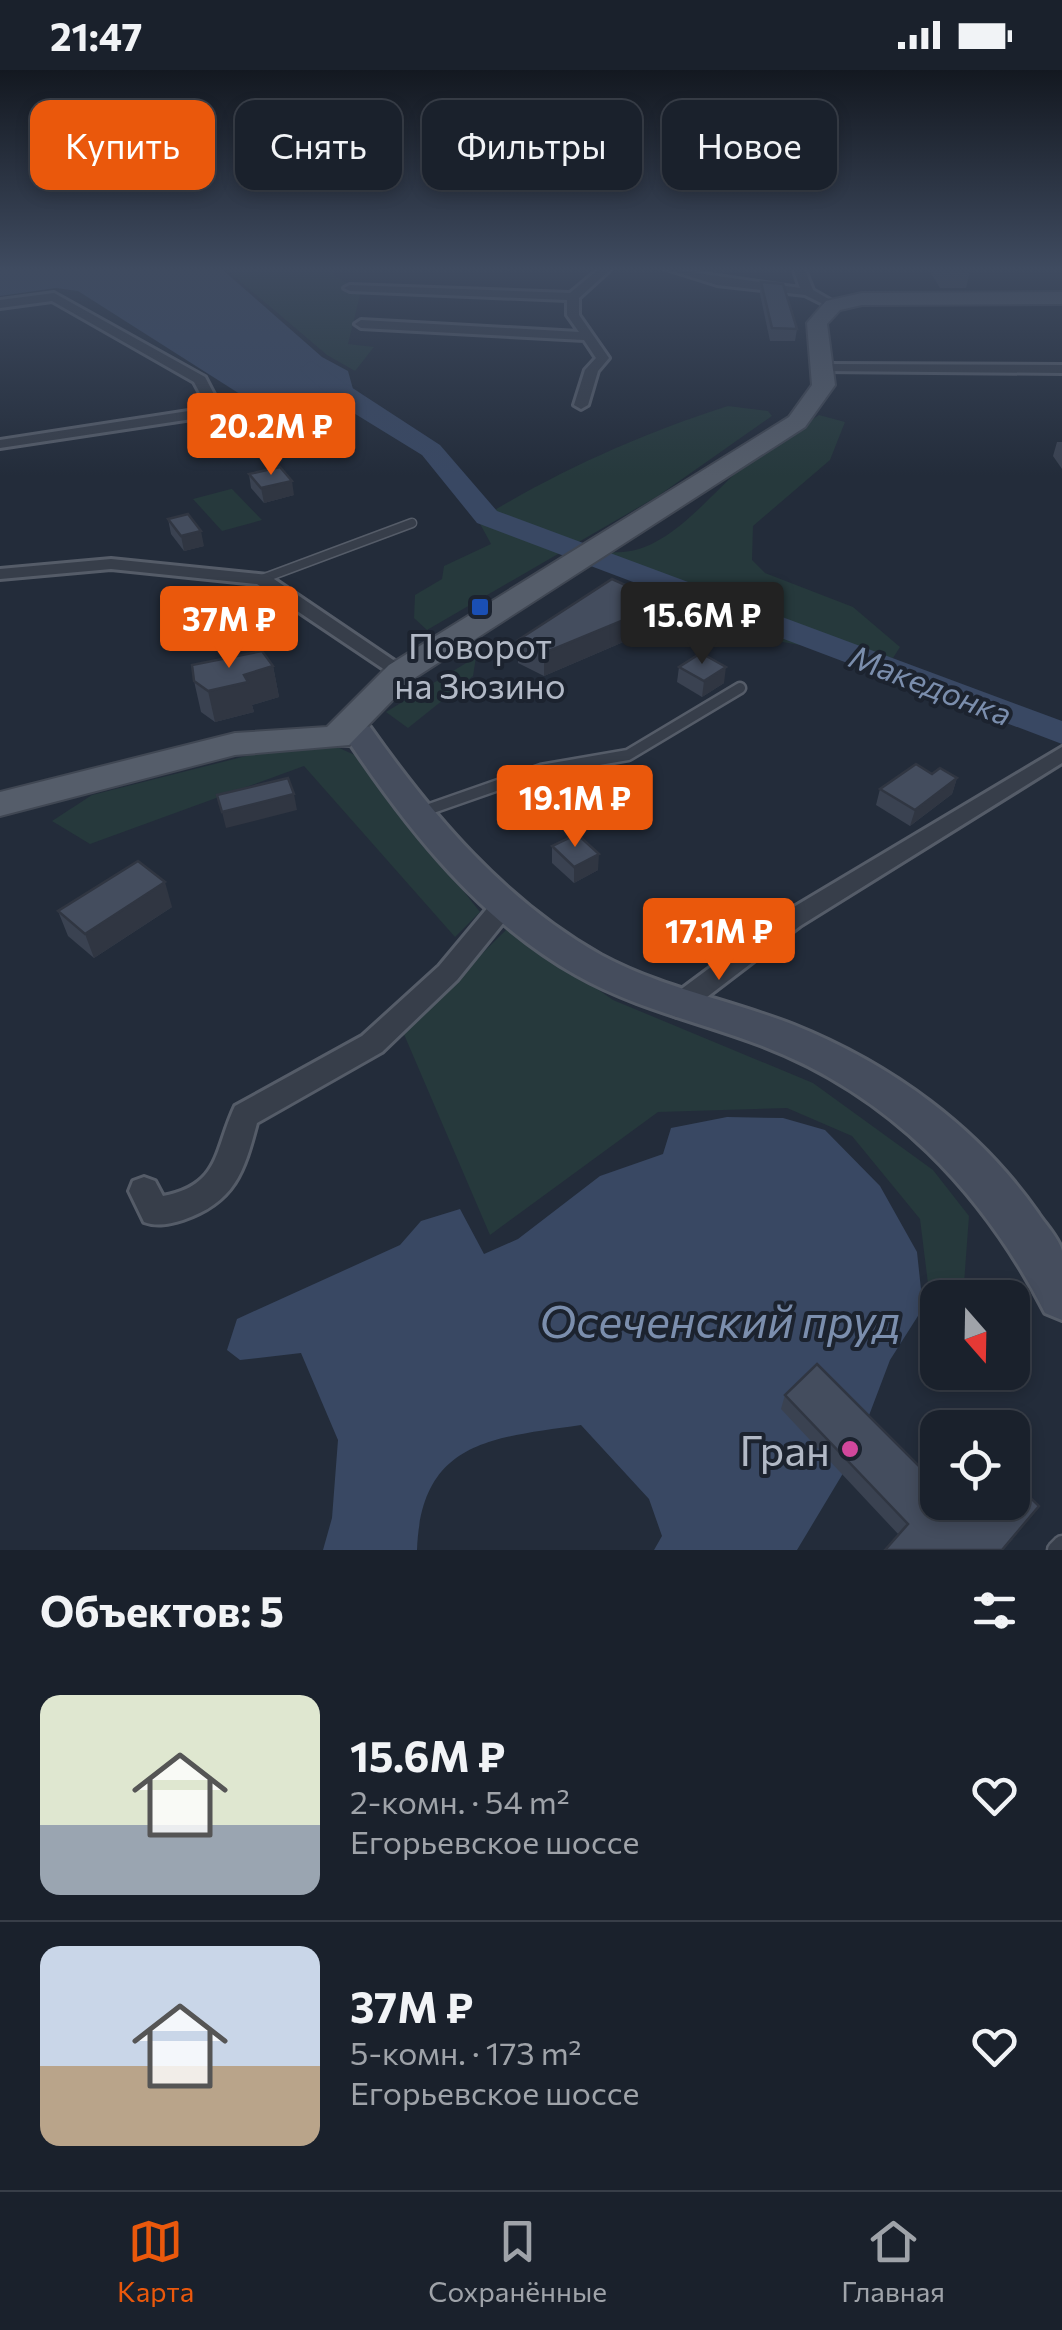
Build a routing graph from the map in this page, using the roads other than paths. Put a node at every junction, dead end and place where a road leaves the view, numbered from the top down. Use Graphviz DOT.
graph roads {
  1 [pos="125,337"];
  2 [pos="586,337"];
  3 [pos="820,337"];
  4 [pos="826,368"];
  5 [pos="1062,369"];
  6 [pos="582,406"];
  7 [pos="218,411"];
  8 [pos="0,444"];
  9 [pos="235,448"];
  10 [pos="412,523"];
  11 [pos="0,574"];
  12 [pos="262,579"];
  13 [pos="402,672"];
  14 [pos="740,688"];
  15 [pos="337,738"];
  16 [pos="1062,754"];
  17 [pos="0,804"];
  18 [pos="416,813"];
  19 [pos="504,905"];
  20 [pos="677,1006"];
  21 [pos="144,1191"];
  22 [pos="1058,1276"];
  23 [pos="1062,1544"];
  24 [pos="1056,1550"];
  1 -- 7 [label="street"];
  2 -- 6 [label="street"];
  3 -- 4 [label="main road"];
  4 -- 5 [label="street"];
  4 -- 13 [label="main road"];
  7 -- 8 [label="street"];
  7 -- 9 [label="street"];
  10 -- 12 [label="lane"];
  11 -- 12 [label="street"];
  12 -- 13 [label="street"];
  13 -- 15 [label="main road"];
  14 -- 18 [label="lane"];
  15 -- 17 [label="main road"];
  15 -- 18 [label="main road"];
  16 -- 20 [label="street"];
  18 -- 19 [label="main road"];
  19 -- 20 [label="main road"];
  19 -- 21 [label="street"];
  20 -- 22 [label="main road"];
  23 -- 24 [label="lane"];
}
